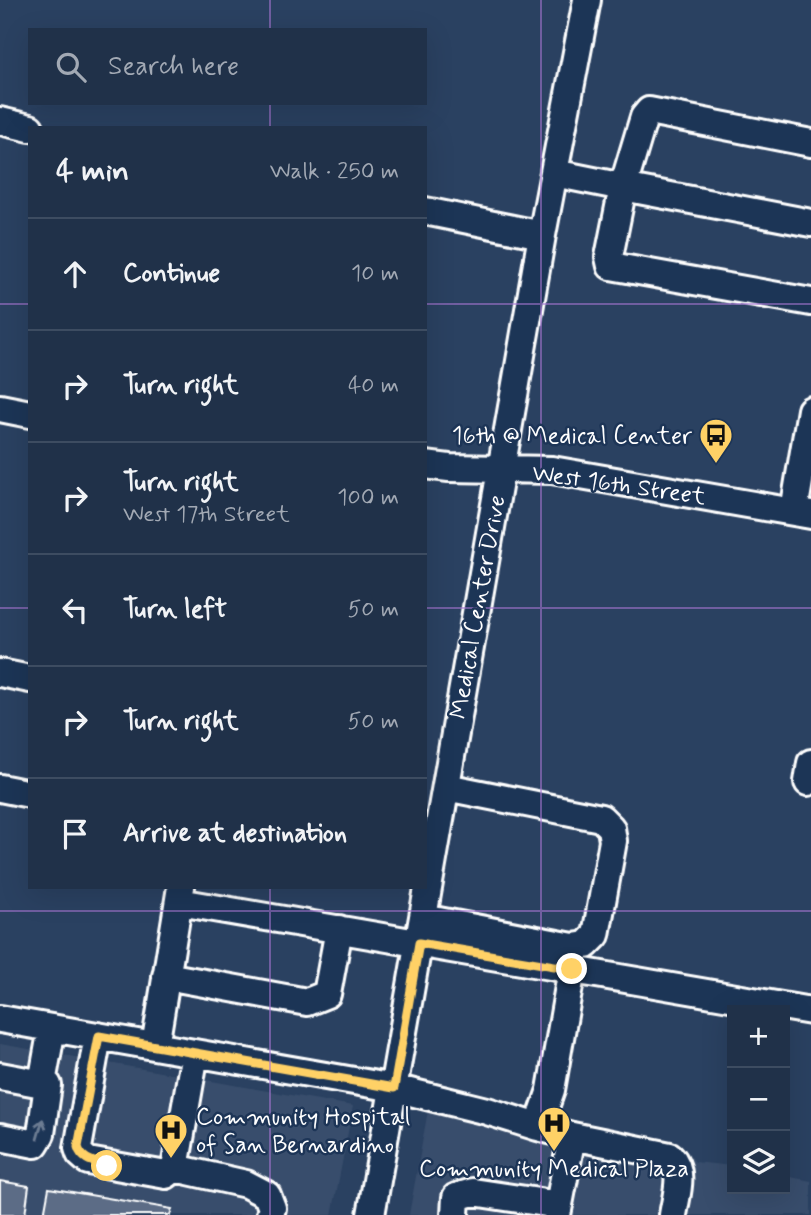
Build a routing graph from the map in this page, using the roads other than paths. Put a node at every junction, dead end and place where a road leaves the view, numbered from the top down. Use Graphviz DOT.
graph roads {
  1 [pos="587,0"];
  2 [pos="0,121"];
  3 [pos="28,128"];
  4 [pos="811,143"];
  5 [pos="554,173"];
  6 [pos="624,187"];
  7 [pos="427,211"];
  8 [pos="811,223"];
  9 [pos="542,235"];
  10 [pos="811,302"];
  11 [pos="0,408"];
  12 [pos="811,410"];
  13 [pos="28,414"];
  14 [pos="427,465"];
  15 [pos="501,469"];
  16 [pos="802,513"];
  17 [pos="28,679"];
  18 [pos="1,680"];
  19 [pos="0,788"];
  20 [pos="446,788"];
  21 [pos="28,794"];
  22 [pos="427,886"];
  23 [pos="427,889"];
  24 [pos="180,895"];
  25 [pos="339,929"];
  26 [pos="421,930"];
  27 [pos="572,969"];
  28 [pos="166,976"];
  29 [pos="811,1011"];
  30 [pos="0,1019"];
  31 [pos="52,1028"];
  32 [pos="99,1036"];
  33 [pos="155,1046"];
  34 [pos="195,1053"];
  35 [pos="0,1076"];
  36 [pos="42,1083"];
  37 [pos="394,1088"];
  38 [pos="538,1127"];
  39 [pos="572,1136"];
  40 [pos="0,1137"];
  41 [pos="174,1168"];
  42 [pos="558,1210"];
  43 [pos="270,1215"];
  44 [pos="371,1215"];
  45 [pos="454,1215"];
  46 [pos="673,1215"];
  1 -- 5 [label="street, Medical Center Drive"];
  2 -- 3 [label="street"];
  4 -- 6 [label="street"];
  5 -- 6 [label="street"];
  5 -- 9 [label="street, Medical Center Drive"];
  6 -- 8 [label="street"];
  6 -- 10 [label="street"];
  7 -- 9 [label="street"];
  9 -- 15 [label="street, Medical Center Drive"];
  11 -- 13 [label="street"];
  12 -- 16 [label="street"];
  14 -- 15 [label="street, West 16th Street"];
  15 -- 16 [label="street, West 16th Street"];
  15 -- 20 [label="street, Medical Center Drive"];
  17 -- 18 [label="street"];
  19 -- 21 [label="street"];
  20 -- 22 [label="street, Medical Center Drive"];
  20 -- 26 [label="street"];
  23 -- 26 [label="street, Medical Center Drive"];
  24 -- 25 [label="street"];
  24 -- 28 [label="street"];
  25 -- 26 [label="street"];
  25 -- 28 [label="street"];
  26 -- 27 [label="street"];
  26 -- 37 [label="street, Medical Center Drive"];
  27 -- 29 [label="street"];
  27 -- 38 [label="street"];
  28 -- 33 [label="street"];
  30 -- 31 [label="street"];
  31 -- 32 [label="street"];
  31 -- 36 [label="street"];
  32 -- 33 [label="street"];
  32 -- 41 [label="street"];
  33 -- 34 [label="street"];
  34 -- 37 [label="street"];
  34 -- 41 [label="street"];
  35 -- 36 [label="street"];
  40 -- 36 [label="street, one-way"];
  37 -- 38 [label="street"];
  37 -- 44 [label="street, Medical Center Drive"];
  38 -- 39 [label="street"];
  39 -- 42 [label="street"];
  39 -- 46 [label="street"];
  41 -- 43 [label="street"];
  42 -- 45 [label="street"];
}
